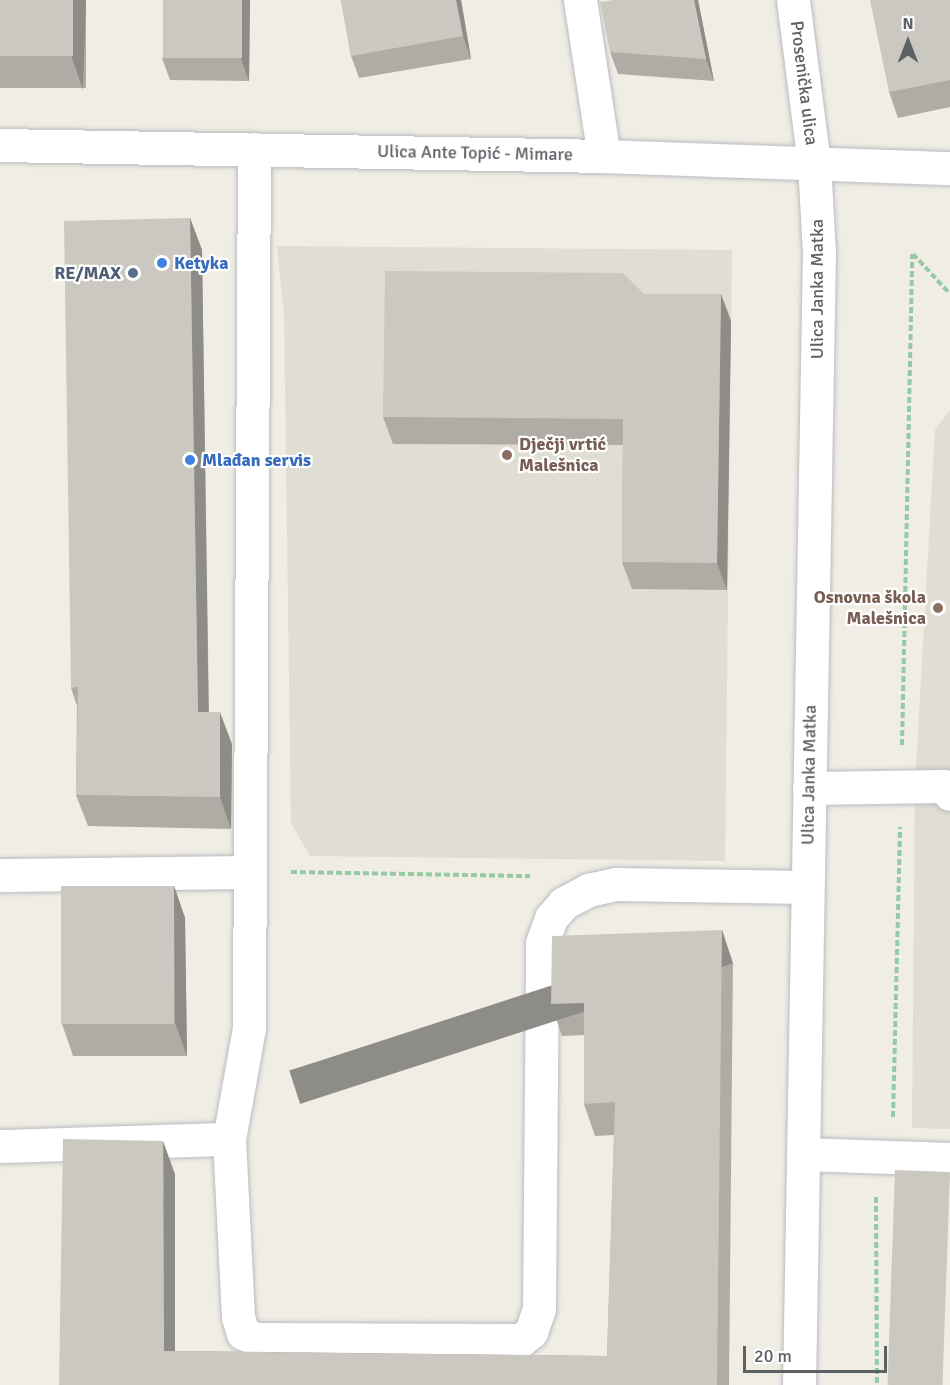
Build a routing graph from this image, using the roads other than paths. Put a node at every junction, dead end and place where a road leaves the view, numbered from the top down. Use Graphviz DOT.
graph roads {
  1 [pos="580,0"];
  2 [pos="793,0"];
  3 [pos="0,145"];
  4 [pos="254,149"];
  5 [pos="604,156"];
  6 [pos="814,165"];
  7 [pos="950,168"];
  8 [pos="809,788"];
  9 [pos="950,794"];
  10 [pos="250,872"];
  11 [pos="0,875"];
  12 [pos="807,887"];
  13 [pos="229,1139"];
  14 [pos="0,1146"];
  15 [pos="803,1154"];
  16 [pos="950,1159"];
  17 [pos="799,1385"];
  1 -- 5 [label="street"];
  2 -- 6 [label="street, Prosenička ulica"];
  3 -- 4 [label="street, Ulica Ante Topić - Mimare"];
  4 -- 5 [label="street, Ulica Ante Topić - Mimare"];
  4 -- 10 [label="street"];
  5 -- 6 [label="street, Ulica Ante Topić - Mimare"];
  6 -- 7 [label="street, Ulica Ante Topić - Mimare"];
  6 -- 8 [label="street, Ulica Janka Matka"];
  8 -- 9 [label="street"];
  8 -- 12 [label="street, Ulica Janka Matka"];
  10 -- 11 [label="street"];
  10 -- 13 [label="street"];
  12 -- 13 [label="street"];
  12 -- 15 [label="street, Ulica Janka Matka"];
  13 -- 14 [label="street"];
  15 -- 16 [label="street"];
  15 -- 17 [label="street, Ulica Janka Matka"];
}
